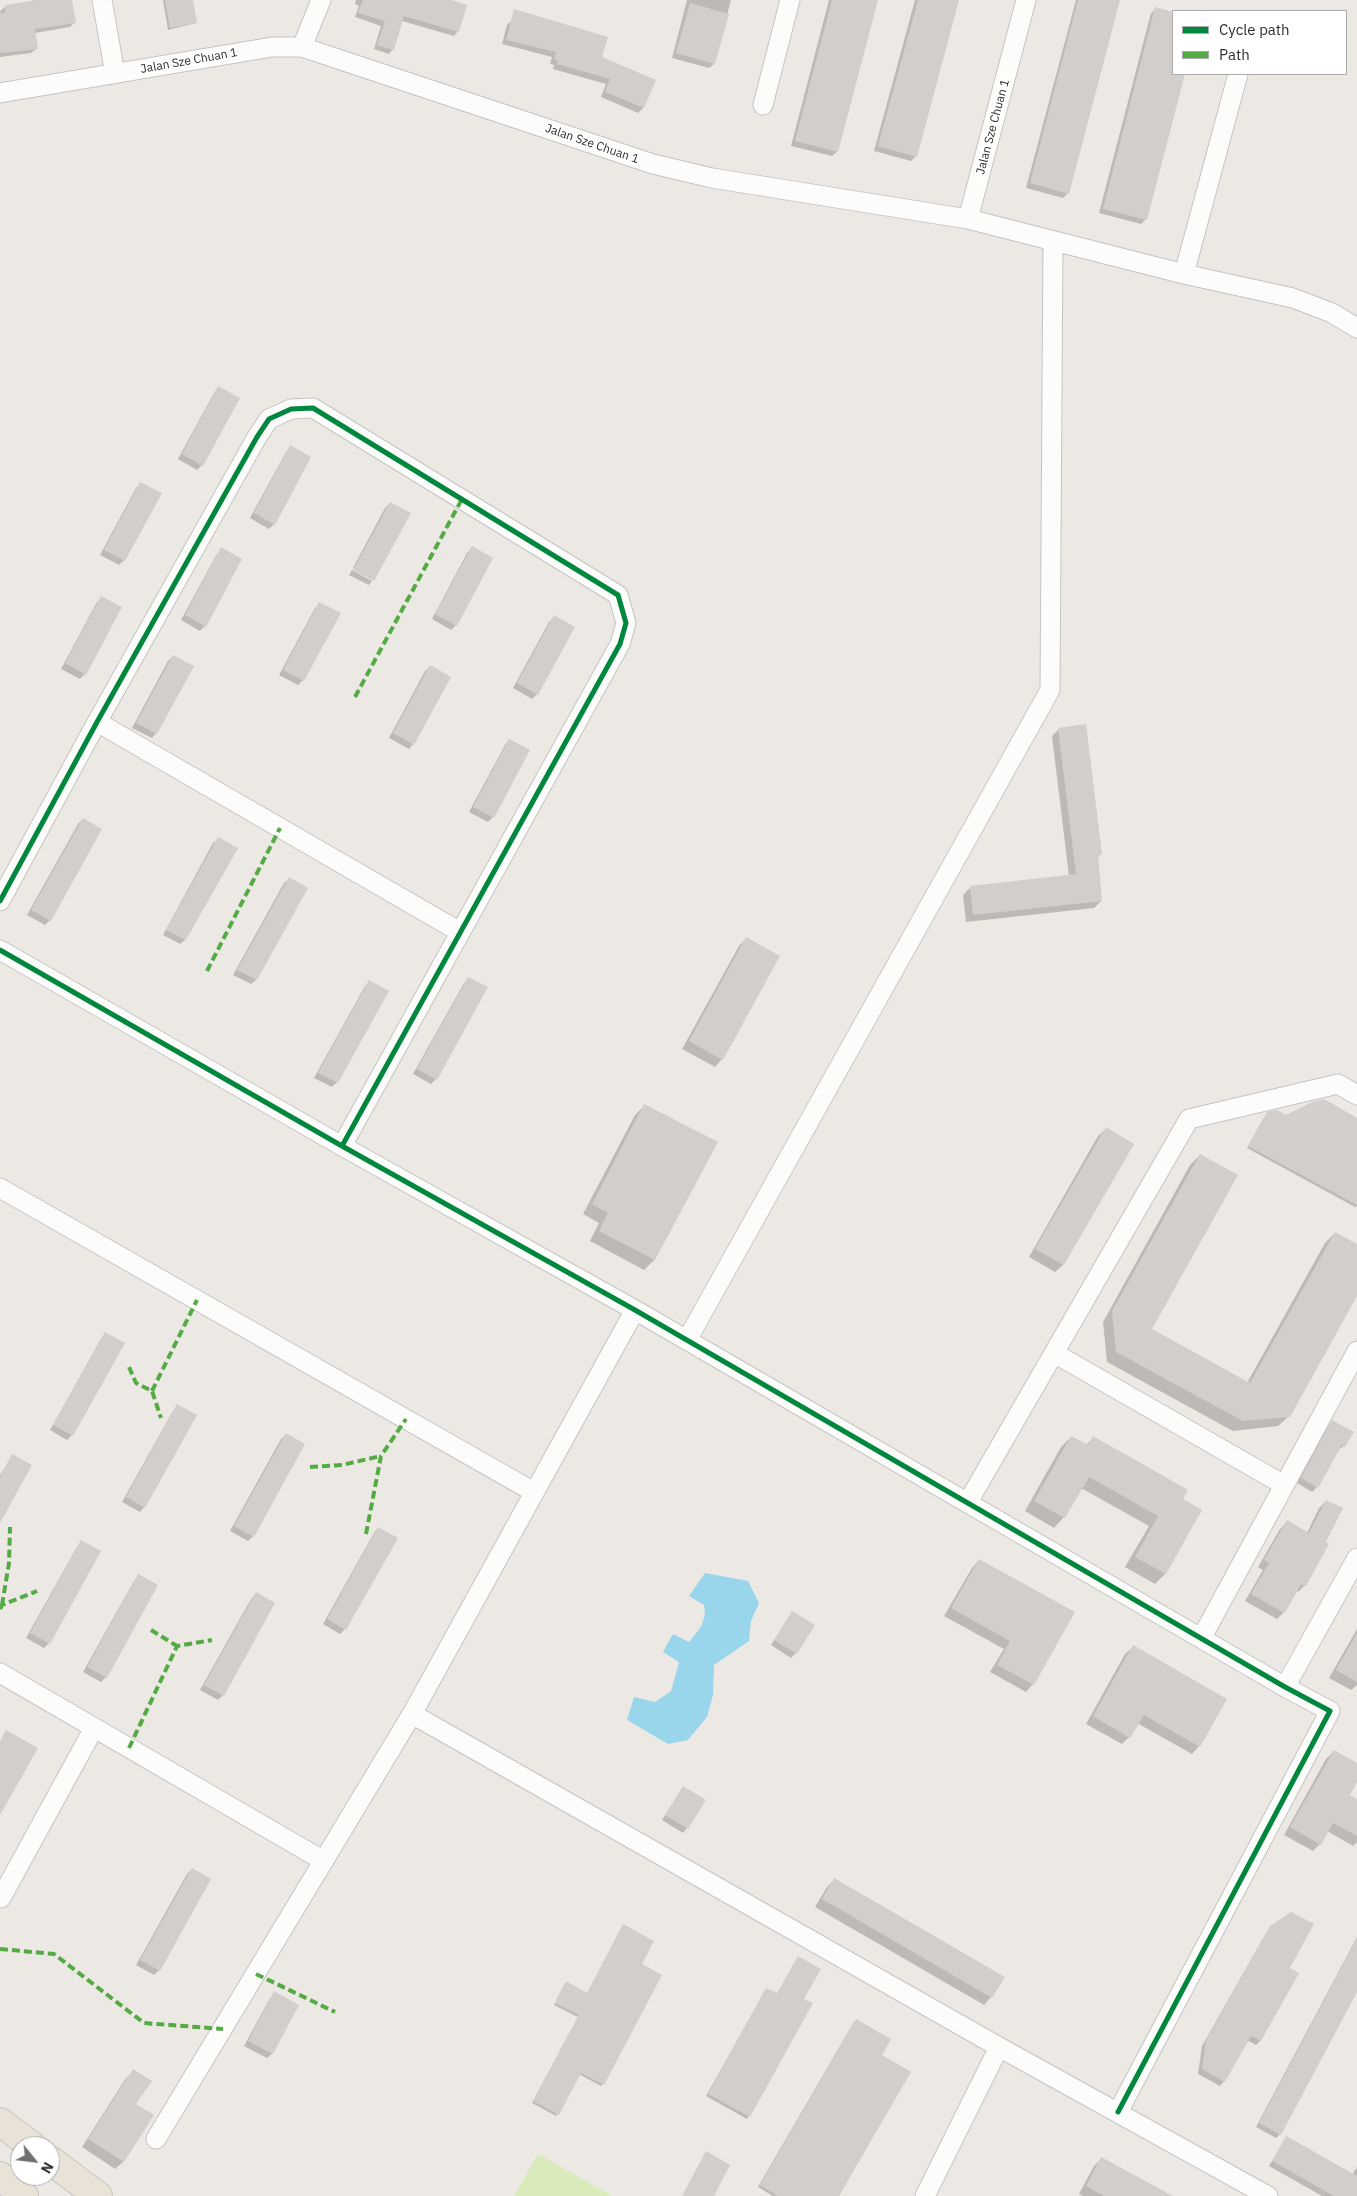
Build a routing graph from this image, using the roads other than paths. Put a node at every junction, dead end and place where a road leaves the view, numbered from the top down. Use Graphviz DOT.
graph roads {
  1 [pos="102,0"];
  2 [pos="321,0"];
  3 [pos="790,0"];
  4 [pos="1026,0"];
  5 [pos="302,47"];
  6 [pos="115,74"];
  7 [pos="1238,75"];
  8 [pos="0,93"];
  9 [pos="763,105"];
  10 [pos="968,219"];
  11 [pos="1053,242"];
  12 [pos="1184,274"];
  13 [pos="1357,328"];
  14 [pos="97,722"];
  15 [pos="0,901"];
  16 [pos="460,932"];
  17 [pos="0,950"];
  18 [pos="1357,1095"];
  19 [pos="342,1146"];
  20 [pos="0,1188"];
  21 [pos="635,1310"];
  22 [pos="687,1340"];
  23 [pos="1357,1351"];
  24 [pos="1054,1353"];
  25 [pos="1284,1485"];
  26 [pos="534,1492"];
  27 [pos="968,1502"];
  28 [pos="1357,1558"];
  29 [pos="1202,1637"];
  30 [pos="0,1673"];
  31 [pos="1285,1687"];
  32 [pos="412,1714"];
  33 [pos="94,1728"];
  34 [pos="324,1860"];
  35 [pos="1,1898"];
  36 [pos="999,2046"];
  37 [pos="1118,2112"];
  38 [pos="0,2122"];
  39 [pos="19,2136"];
  40 [pos="156,2139"];
  41 [pos="60,2168"];
  42 [pos="0,2176"];
  43 [pos="24,2196"];
  44 [pos="98,2196"];
  45 [pos="925,2196"];
  46 [pos="1268,2196"];
  1 -- 6 [label="street"];
  2 -- 5 [label="street"];
  3 -- 9 [label="street"];
  4 -- 10 [label="street, Jalan Sze Chuan 1"];
  5 -- 6 [label="street, Jalan Sze Chuan 1"];
  5 -- 10 [label="street, Jalan Sze Chuan 1"];
  6 -- 8 [label="street, Jalan Sze Chuan 1"];
  7 -- 12 [label="street"];
  10 -- 11 [label="street"];
  11 -- 12 [label="street"];
  11 -- 22 [label="street"];
  12 -- 13 [label="street"];
  14 -- 15 [label="street"];
  14 -- 16 [label="street"];
  14 -- 16 [label="street"];
  16 -- 19 [label="street"];
  17 -- 19 [label="street"];
  18 -- 24 [label="street"];
  19 -- 21 [label="street"];
  20 -- 26 [label="street"];
  21 -- 22 [label="street"];
  21 -- 26 [label="street"];
  22 -- 27 [label="street"];
  23 -- 25 [label="street"];
  24 -- 25 [label="street"];
  24 -- 27 [label="street"];
  25 -- 29 [label="street"];
  26 -- 32 [label="street"];
  27 -- 29 [label="street"];
  28 -- 31 [label="street"];
  29 -- 31 [label="street"];
  30 -- 33 [label="street"];
  31 -- 37 [label="street"];
  32 -- 34 [label="street"];
  32 -- 36 [label="street"];
  33 -- 34 [label="street"];
  33 -- 35 [label="street"];
  34 -- 40 [label="street"];
  36 -- 37 [label="street"];
  36 -- 45 [label="street"];
  37 -- 46 [label="street"];
  38 -- 39 [label="highway"];
  41 -- 44 [label="highway"];
  42 -- 43 [label="highway"];
}
